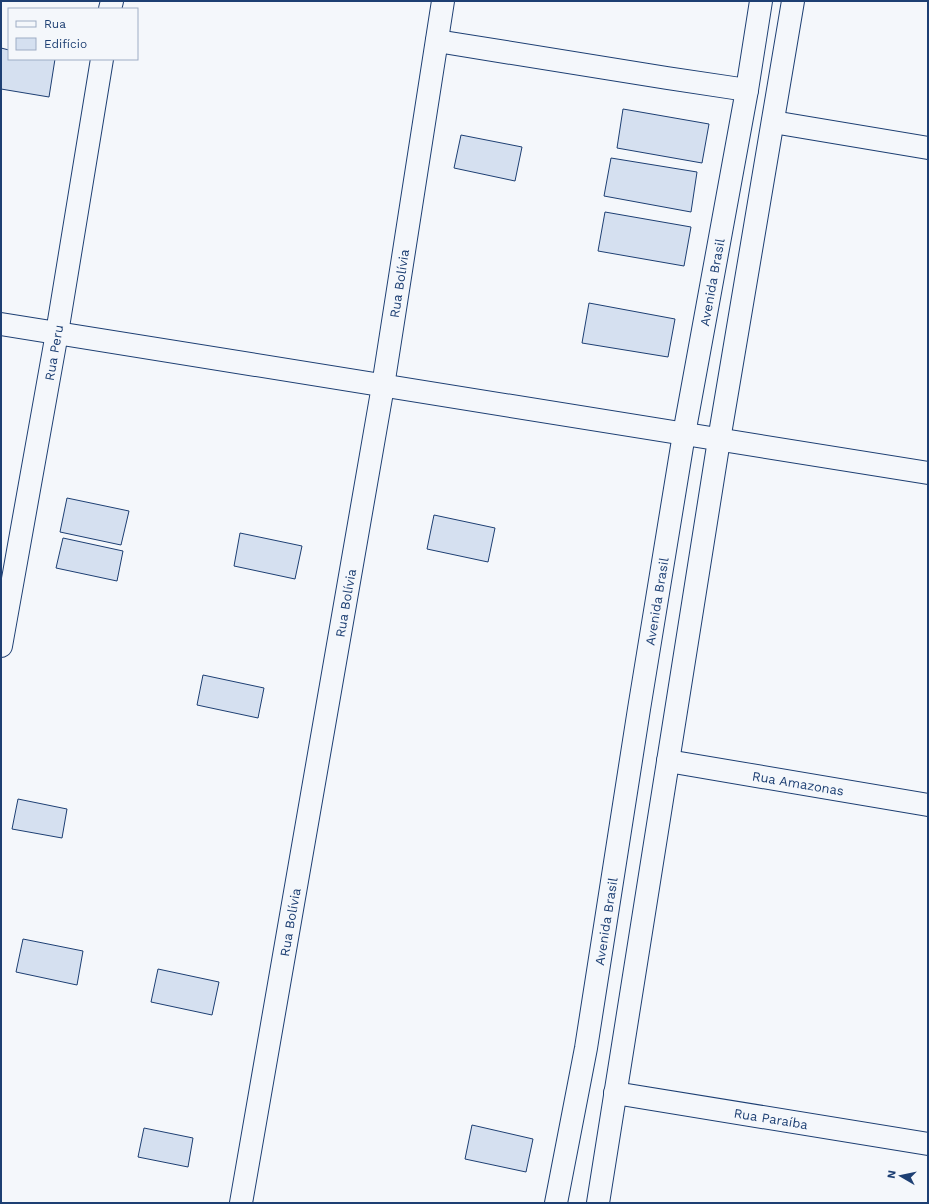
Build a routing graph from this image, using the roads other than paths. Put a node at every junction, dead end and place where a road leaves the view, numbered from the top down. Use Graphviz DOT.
graph roads {
  1 [pos="443,1"];
  2 [pos="761,1"];
  3 [pos="793,1"];
  4 [pos="436,41"];
  5 [pos="102,60"];
  6 [pos="747,90"];
  7 [pos="773,122"];
  8 [pos="928,148"];
  9 [pos="1,324"];
  10 [pos="57,333"];
  11 [pos="384,386"];
  12 [pos="684,434"];
  13 [pos="719,440"];
  14 [pos="928,473"];
  15 [pos="1,646"];
  16 [pos="668,760"];
  17 [pos="928,805"];
  18 [pos="615,1093"];
  19 [pos="928,1144"];
  20 [pos="241,1203"];
  21 [pos="556,1203"];
  22 [pos="598,1203"];
  1 -- 4 [label="street, Rua Bolívia"];
  2 -- 6 [label="street, Avenida Brasil"];
  3 -- 7 [label="street"];
  4 -- 6 [label="street"];
  4 -- 11 [label="street, Rua Bolívia"];
  5 -- 10 [label="street, Rua Peru"];
  6 -- 12 [label="street, Avenida Brasil"];
  7 -- 8 [label="street"];
  7 -- 13 [label="street"];
  9 -- 10 [label="street"];
  10 -- 11 [label="street"];
  10 -- 15 [label="street, Rua Peru"];
  11 -- 12 [label="street"];
  11 -- 20 [label="street, Rua Bolívia"];
  12 -- 13 [label="street"];
  12 -- 21 [label="street, Avenida Brasil"];
  13 -- 14 [label="street"];
  13 -- 16 [label="street"];
  16 -- 17 [label="street, Rua Amazonas"];
  16 -- 18 [label="street"];
  18 -- 19 [label="street, Rua Paraíba"];
  18 -- 22 [label="street"];
}
